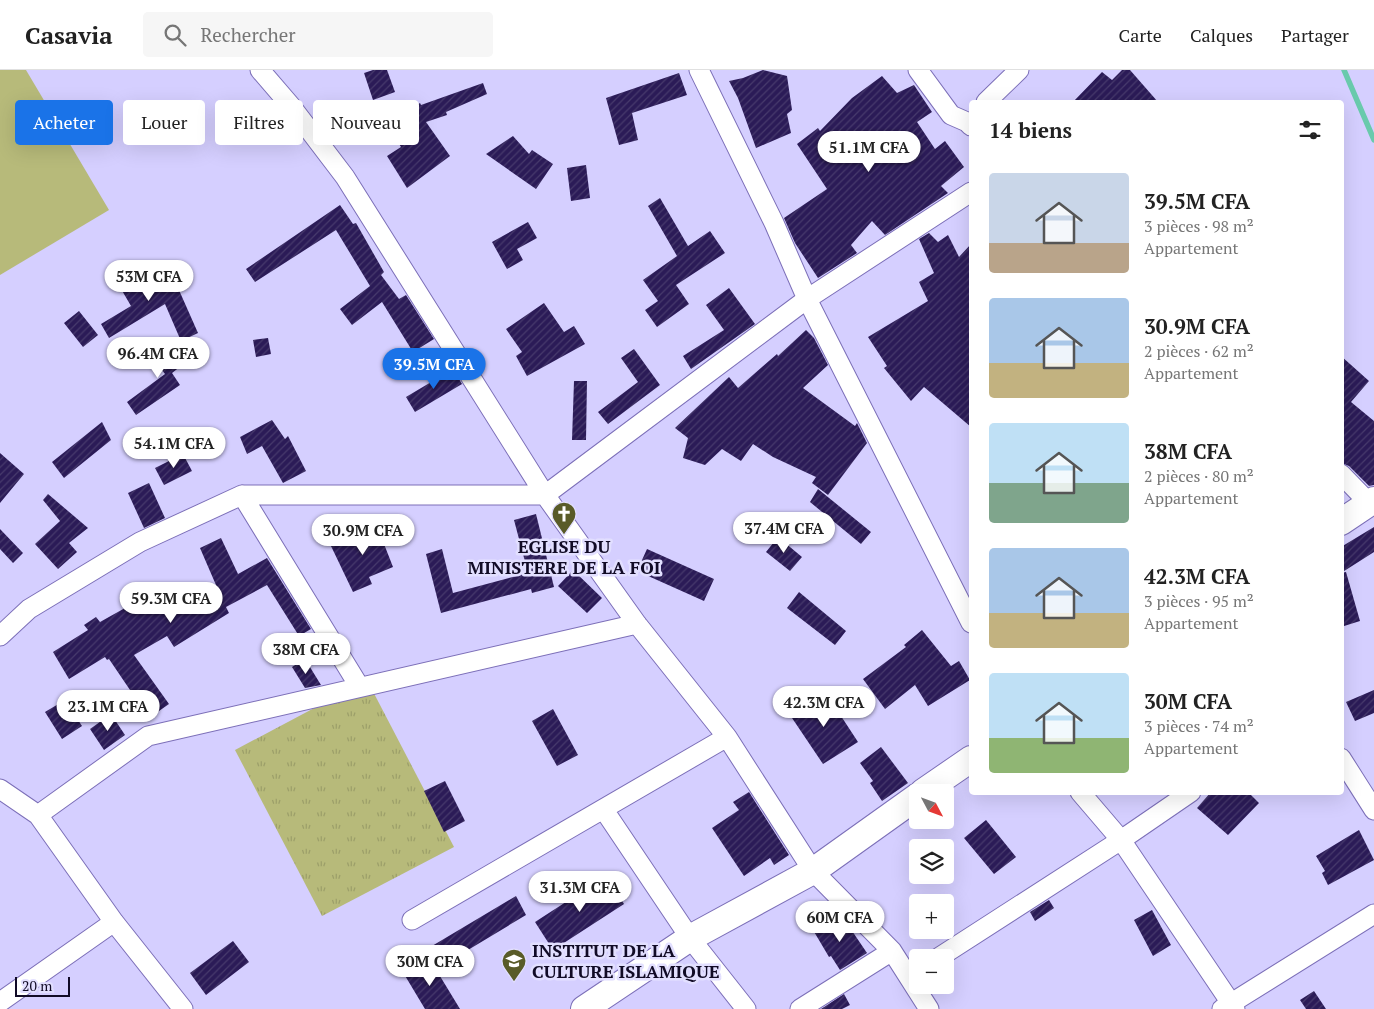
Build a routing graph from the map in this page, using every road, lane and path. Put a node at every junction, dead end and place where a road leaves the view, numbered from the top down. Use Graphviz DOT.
graph roads {
  1 [pos="260,70"];
  2 [pos="699,70"];
  3 [pos="918,70"];
  4 [pos="1019,70"];
  5 [pos="988,100"];
  6 [pos="969,122"];
  7 [pos="969,193"];
  8 [pos="807,299"];
  9 [pos="1344,477"];
  10 [pos="242,495"];
  11 [pos="545,495"];
  12 [pos="1372,502"];
  13 [pos="1344,520"];
  14 [pos="969,619"];
  15 [pos="637,624"];
  16 [pos="0,636"];
  17 [pos="359,686"];
  18 [pos="727,737"];
  19 [pos="969,760"];
  20 [pos="1344,763"];
  21 [pos="935,784"];
  22 [pos="0,789"];
  23 [pos="1083,795"];
  24 [pos="1187,795"];
  25 [pos="909,802"];
  26 [pos="604,810"];
  27 [pos="1374,810"];
  28 [pos="38,815"];
  29 [pos="1121,840"];
  30 [pos="812,870"];
  31 [pos="1374,914"];
  32 [pos="412,920"];
  33 [pos="114,922"];
  34 [pos="690,938"];
  35 [pos="952,949"];
  36 [pos="892,951"];
  37 [pos="909,969"];
  38 [pos="922,994"];
  39 [pos="0,1002"];
  40 [pos="1230,1007"];
  41 [pos="183,1009"];
  42 [pos="584,1009"];
  43 [pos="746,1009"];
  44 [pos="800,1009"];
  45 [pos="929,1009"];
  1 -- 11 [label="street"];
  2 -- 8 [label="street"];
  3 -- 6 [label="street"];
  4 -- 5 [label="street"];
  7 -- 8 [label="street"];
  8 -- 11 [label="street"];
  8 -- 14 [label="street"];
  9 -- 12 [label="street"];
  10 -- 11 [label="street"];
  10 -- 16 [label="street"];
  10 -- 17 [label="street"];
  11 -- 15 [label="street"];
  12 -- 13 [label="street"];
  15 -- 17 [label="street"];
  15 -- 18 [label="street"];
  17 -- 28 [label="street"];
  18 -- 26 [label="street"];
  18 -- 30 [label="street"];
  19 -- 21 [label="street"];
  20 -- 27 [label="street"];
  22 -- 28 [label="street"];
  23 -- 29 [label="street"];
  24 -- 29 [label="street"];
  25 -- 30 [label="street"];
  26 -- 32 [label="street"];
  26 -- 34 [label="street"];
  28 -- 33 [label="street"];
  29 -- 35 [label="street"];
  29 -- 40 [label="street"];
  30 -- 34 [label="street"];
  30 -- 36 [label="street"];
  31 -- 40 [label="street"];
  33 -- 39 [label="street"];
  33 -- 41 [label="street"];
  34 -- 42 [label="street"];
  34 -- 43 [label="street"];
  36 -- 37 [label="street"];
  36 -- 44 [label="street"];
  38 -- 45 [label="street"];
}
